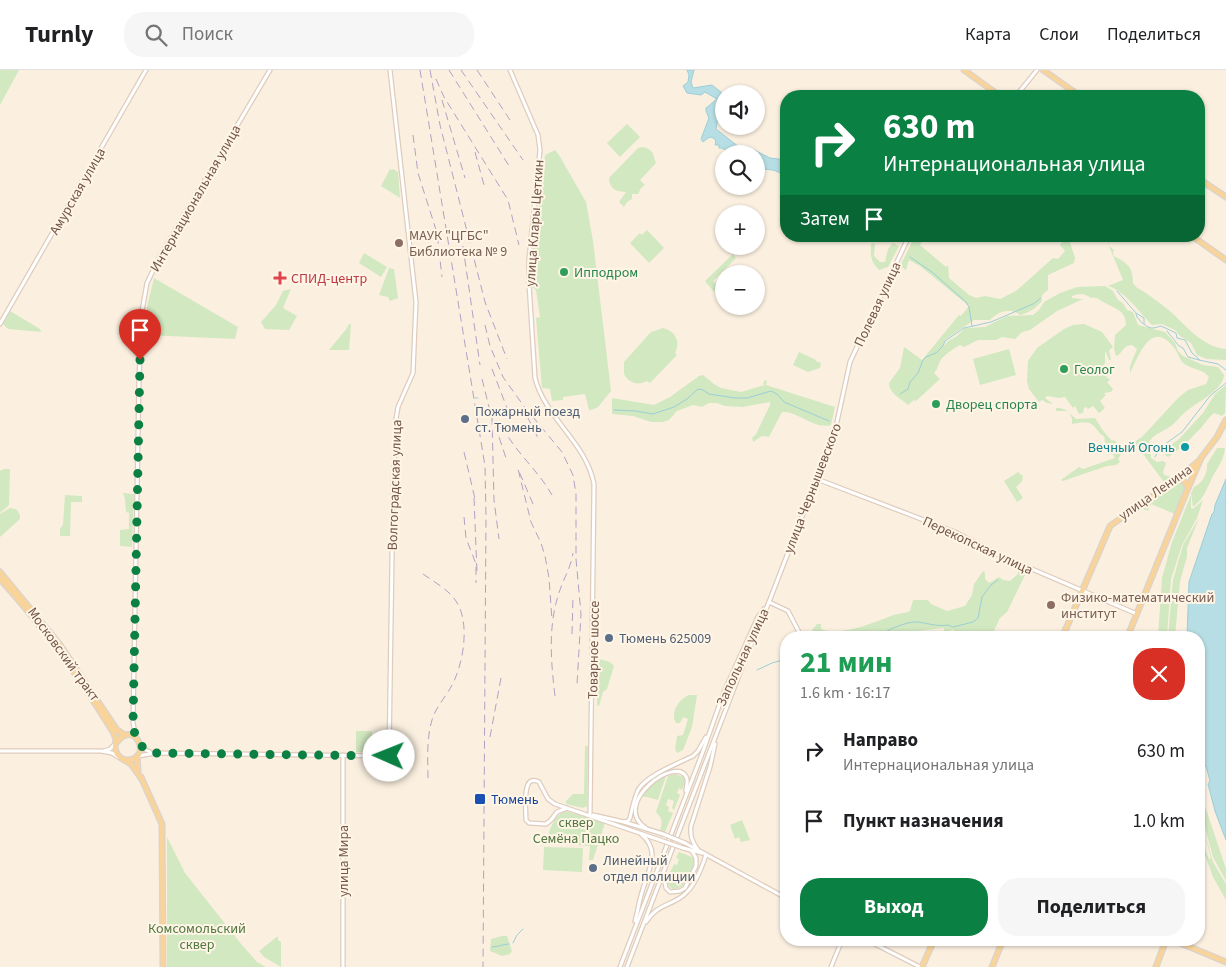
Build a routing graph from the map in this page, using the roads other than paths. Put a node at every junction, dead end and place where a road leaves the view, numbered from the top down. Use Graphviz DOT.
graph roads {
  1 [pos="146,70"];
  2 [pos="270,70"];
  3 [pos="390,70"];
  4 [pos="510,70"];
  5 [pos="964,70"];
  6 [pos="1037,70"];
  7 [pos="1043,70"];
  8 [pos="992,90"];
  9 [pos="1021,90"];
  10 [pos="1071,90"];
  11 [pos="1205,183"];
  12 [pos="1226,197"];
  13 [pos="906,242"];
  14 [pos="1200,242"];
  15 [pos="1226,260"];
  16 [pos="0,324"];
  17 [pos="847,372"];
  18 [pos="1226,420"];
  19 [pos="1202,458"];
  20 [pos="817,479"];
  21 [pos="1177,479"];
  22 [pos="594,484"];
  23 [pos="1188,488"];
  24 [pos="0,572"];
  25 [pos="0,579"];
  26 [pos="1081,592"];
  27 [pos="769,602"];
  28 [pos="1137,614"];
  29 [pos="798,631"];
  30 [pos="1065,631"];
  31 [pos="1130,631"];
  32 [pos="133,724"];
  33 [pos="709,733"];
  34 [pos="126,735"];
  35 [pos="716,735"];
  36 [pos="139,741"];
  37 [pos="116,743"];
  38 [pos="0,751"];
  39 [pos="101,751"];
  40 [pos="156,753"];
  41 [pos="343,755"];
  42 [pos="137,756"];
  43 [pos="123,759"];
  44 [pos="141,778"];
  45 [pos="686,796"];
  46 [pos="567,808"];
  47 [pos="590,815"];
  48 [pos="624,822"];
  49 [pos="646,828"];
  50 [pos="638,832"];
  51 [pos="698,850"];
  52 [pos="692,851"];
  53 [pos="704,854"];
  54 [pos="663,874"];
  55 [pos="780,895"];
  56 [pos="633,931"];
  57 [pos="640,933"];
  58 [pos="840,946"];
  59 [pos="879,946"];
  60 [pos="931,946"];
  61 [pos="1001,946"];
  62 [pos="1164,946"];
  63 [pos="1187,946"];
  64 [pos="1226,962"];
  65 [pos="163,967"];
  66 [pos="343,967"];
  67 [pos="620,967"];
  68 [pos="627,967"];
  69 [pos="831,967"];
  70 [pos="921,967"];
  71 [pos="992,967"];
  72 [pos="1156,967"];
  1 -- 16 [label="street, Амурская улица"];
  2 -- 32 [label="street, Интернациональная улица"];
  3 -- 41 [label="street, Волгоградская улица"];
  4 -- 22 [label="street, улица Клары Цеткин"];
  5 -- 8 [label="main road"];
  6 -- 9 [label="street"];
  7 -- 10 [label="main road"];
  11 -- 12 [label="main road"];
  13 -- 17 [label="street, Полевая улица"];
  14 -- 15 [label="main road"];
  17 -- 20 [label="street, улица Чернышевского"];
  18 -- 19 [label="main road"];
  19 -- 21 [label="main road, улица Ленина"];
  19 -- 23 [label="main road"];
  20 -- 26 [label="street, Перекопская улица"];
  20 -- 27 [label="street, улица Чернышевского"];
  21 -- 23 [label="main road"];
  21 -- 26 [label="main road, улица Ленина"];
  22 -- 47 [label="street, Товарное шоссе"];
  23 -- 28 [label="main road"];
  24 -- 34 [label="main road, Московский тракт"];
  25 -- 37 [label="main road, Московский тракт"];
  26 -- 28 [label="street, Перекопская улица"];
  26 -- 30 [label="main road, улица Ленина"];
  27 -- 29 [label="street"];
  27 -- 33 [label="street, Запольная улица"];
  27 -- 35 [label="street, Запольная улица"];
  28 -- 31 [label="main road"];
  32 -- 34 [label="street"];
  32 -- 36 [label="street, Интернациональная улица"];
  33 -- 45 [label="street, Запольная улица"];
  33 -- 48 [label="street"];
  34 -- 36 [label="main road"];
  34 -- 37 [label="main road"];
  35 -- 51 [label="street"];
  35 -- 54 [label="street, Запольная улица"];
  36 -- 40 [label="street"];
  36 -- 42 [label="main road"];
  37 -- 39 [label="street"];
  37 -- 43 [label="main road"];
  38 -- 39 [label="street"];
  39 -- 43 [label="street"];
  40 -- 41 [label="street"];
  40 -- 42 [label="street"];
  41 -- 66 [label="street, улица Мира"];
  42 -- 43 [label="main road"];
  42 -- 44 [label="main road"];
  43 -- 44 [label="main road"];
  44 -- 65 [label="main road"];
  45 -- 49 [label="street"];
  45 -- 56 [label="street, Запольная улица"];
  46 -- 46 [label="street"];
  46 -- 47 [label="street"];
  47 -- 48 [label="street"];
  47 -- 50 [label="street"];
  48 -- 49 [label="street"];
  49 -- 51 [label="street, bridge"];
  50 -- 52 [label="street, bridge"];
  50 -- 56 [label="street"];
  51 -- 53 [label="street"];
  52 -- 53 [label="street"];
  52 -- 54 [label="street"];
  53 -- 55 [label="street"];
  53 -- 57 [label="street"];
  54 -- 57 [label="street, Запольная улица"];
  56 -- 67 [label="street, Запольная улица"];
  57 -- 68 [label="street, Запольная улица"];
  58 -- 69 [label="street"];
  59 -- 70 [label="street"];
  60 -- 70 [label="main road"];
  61 -- 71 [label="main road"];
  62 -- 72 [label="main road"];
  63 -- 64 [label="main road"];
}
